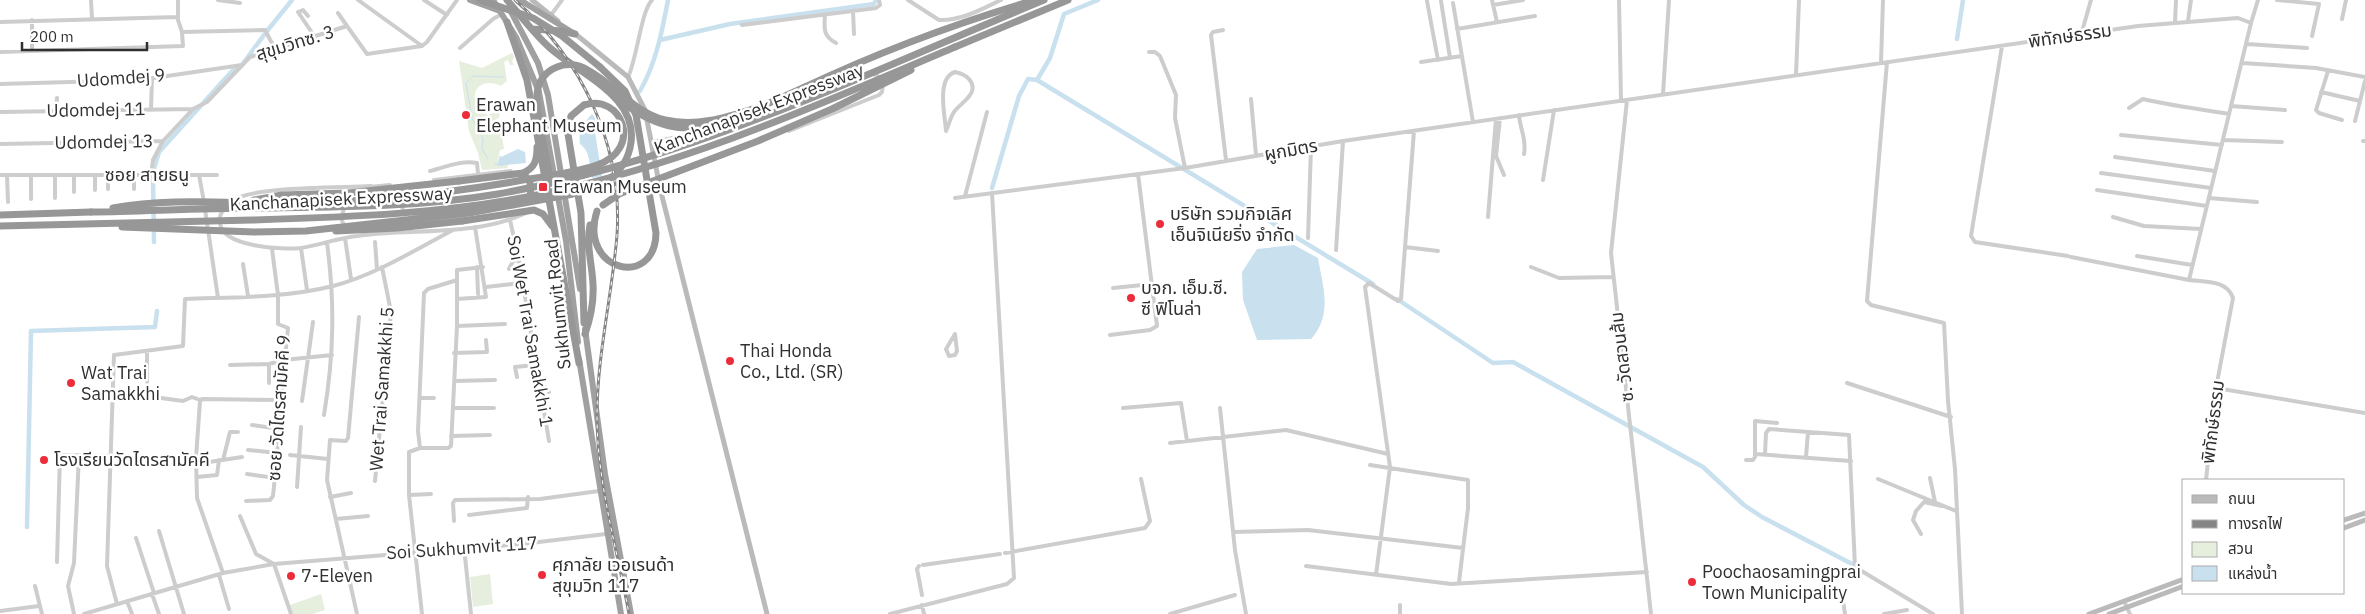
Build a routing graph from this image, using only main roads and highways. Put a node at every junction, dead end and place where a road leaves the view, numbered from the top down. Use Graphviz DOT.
graph roads {
  1 [pos="470,0"];
  2 [pos="480,0"];
  3 [pos="492,0"];
  4 [pos="506,0"];
  5 [pos="520,0"];
  6 [pos="532,0"];
  7 [pos="1035,0"];
  8 [pos="1044,0"];
  9 [pos="1068,0"];
  10 [pos="501,13"];
  11 [pos="507,22"];
  12 [pos="532,29"];
  13 [pos="576,34"];
  14 [pos="956,46"];
  15 [pos="614,97"];
  16 [pos="762,106"];
  17 [pos="536,124"];
  18 [pos="523,173"];
  19 [pos="249,201"];
  20 [pos="600,208"];
  21 [pos="91,212"];
  22 [pos="0,215"];
  23 [pos="404,218"];
  24 [pos="92,224"];
  25 [pos="0,226"];
  26 [pos="306,231"];
  27 [pos="556,236"];
  28 [pos="568,304"];
  29 [pos="584,323"];
  30 [pos="585,334"];
  31 [pos="579,363"];
  32 [pos="600,441"];
  33 [pos="592,442"];
  34 [pos="2365,513"];
  35 [pos="2345,520"];
  36 [pos="2365,520"];
  37 [pos="2345,528"];
  38 [pos="2182,580"];
  39 [pos="2182,587"];
  40 [pos="621,614"];
  41 [pos="632,614"];
  42 [pos="767,614"];
  43 [pos="2089,614"];
  44 [pos="2109,614"];
  1 -- 10 [label="highway"];
  2 -- 20 [label="highway, bridge"];
  3 -- 10 [label="highway, Sukhumvit Road"];
  4 -- 12 [label="highway"];
  4 -- 29 [label="highway, Sukhumvit Road"];
  5 -- 13 [label="highway"];
  6 -- 13 [label="main road"];
  7 -- 16 [label="highway, bridge"];
  8 -- 21 [label="highway, Kanchanapisek Expressway, bridge"];
  9 -- 14 [label="highway, Kanchanapisek Expressway"];
  10 -- 11 [label="highway, Sukhumvit Road"];
  11 -- 17 [label="highway"];
  11 -- 31 [label="highway, Sukhumvit Road"];
  12 -- 13 [label="highway"];
  12 -- 15 [label="highway"];
  13 -- 42 [label="main road"];
  14 -- 20 [label="highway, bridge"];
  14 -- 24 [label="highway, Kanchanapisek Expressway, bridge"];
  15 -- 16 [label="highway, bridge"];
  15 -- 26 [label="highway, bridge"];
  16 -- 28 [label="highway, bridge"];
  17 -- 18 [label="highway"];
  17 -- 27 [label="highway"];
  18 -- 19 [label="highway, bridge"];
  18 -- 23 [label="highway"];
  19 -- 21 [label="highway, bridge"];
  19 -- 29 [label="highway, bridge"];
  20 -- 30 [label="highway"];
  21 -- 22 [label="highway, Kanchanapisek Expressway"];
  24 -- 25 [label="highway, Kanchanapisek Expressway, bridge"];
  24 -- 26 [label="highway, bridge"];
  26 -- 27 [label="highway, bridge"];
  27 -- 28 [label="highway"];
  28 -- 31 [label="highway"];
  29 -- 30 [label="highway, Sukhumvit Road"];
  30 -- 32 [label="highway, Sukhumvit Road"];
  31 -- 33 [label="highway, Sukhumvit Road"];
  32 -- 33 [label="highway"];
  32 -- 41 [label="highway, Sukhumvit Road"];
  33 -- 40 [label="highway, Sukhumvit Road"];
  34 -- 35 [label="main road"];
  36 -- 37 [label="main road"];
  38 -- 43 [label="main road"];
  39 -- 44 [label="main road"];
}
